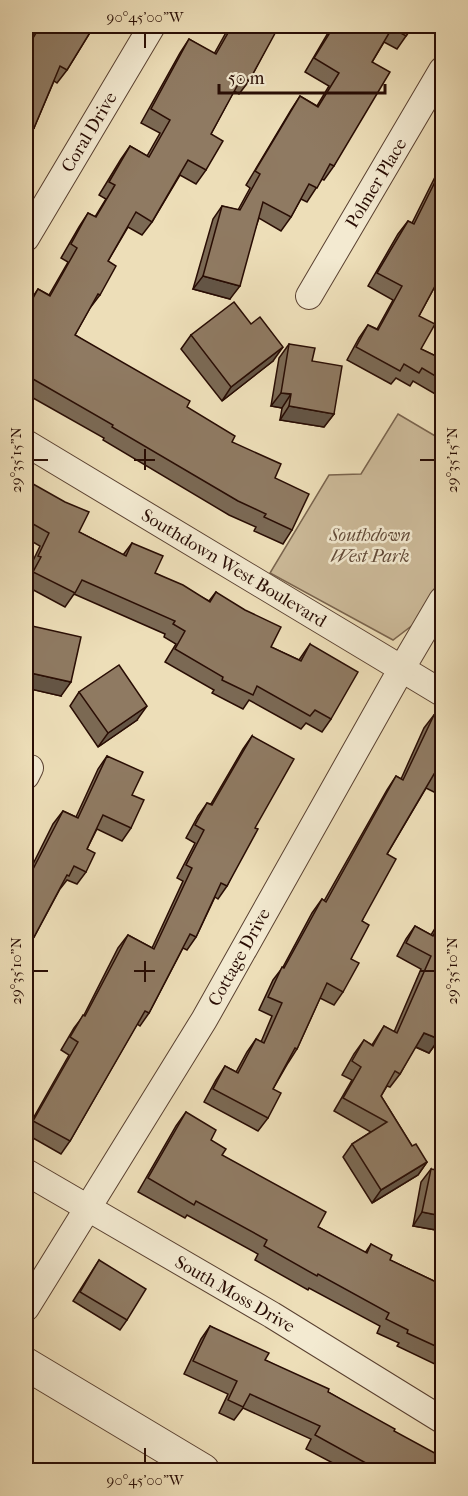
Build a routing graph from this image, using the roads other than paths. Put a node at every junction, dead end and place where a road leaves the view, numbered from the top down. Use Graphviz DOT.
graph roads {
  1 [pos="152,26"];
  2 [pos="442,70"];
  3 [pos="26,238"];
  4 [pos="309,296"];
  5 [pos="26,443"];
  6 [pos="442,600"];
  7 [pos="402,668"];
  8 [pos="442,693"];
  9 [pos="26,1172"];
  10 [pos="88,1209"];
  11 [pos="26,1308"];
  12 [pos="26,1364"];
  13 [pos="442,1420"];
  14 [pos="203,1470"];
  1 -- 3 [label="street, Coral Drive"];
  2 -- 4 [label="street, Polmer Place"];
  5 -- 7 [label="street, Southdown West Boulevard"];
  6 -- 7 [label="street, Cottage Drive"];
  7 -- 8 [label="street, Southdown West Boulevard"];
  7 -- 10 [label="street, Cottage Drive"];
  9 -- 10 [label="street, South Moss Drive"];
  10 -- 11 [label="street, Cottage Drive"];
  10 -- 13 [label="street, South Moss Drive"];
  12 -- 14 [label="street"];
}
